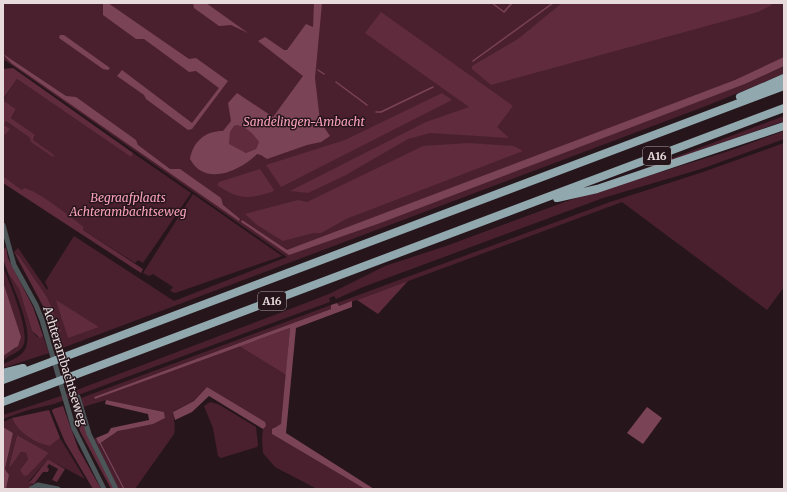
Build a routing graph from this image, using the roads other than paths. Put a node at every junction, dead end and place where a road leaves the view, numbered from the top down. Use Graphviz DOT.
graph roads {
  1 [pos="784,78"];
  2 [pos="784,86"];
  3 [pos="784,108"];
  4 [pos="718,111"];
  5 [pos="784,126"];
  6 [pos="531,204"];
  7 [pos="3,225"];
  8 [pos="9,374"];
  9 [pos="3,380"];
  10 [pos="78,397"];
  11 [pos="3,402"];
  12 [pos="31,489"];
  13 [pos="58,489"];
  14 [pos="104,489"];
  15 [pos="116,489"];
  1 -- 4 [label="highway, A16"];
  2 -- 4 [label="highway, A16"];
  3 -- 6 [label="highway, A16"];
  4 -- 8 [label="highway, A16"];
  5 -- 6 [label="highway, A16"];
  6 -- 11 [label="highway, A16"];
  7 -- 14 [label="street, Achterambachtseweg"];
  8 -- 9 [label="highway, A16"];
  10 -- 15 [label="street"];
  12 -- 13 [label="street"];
}
